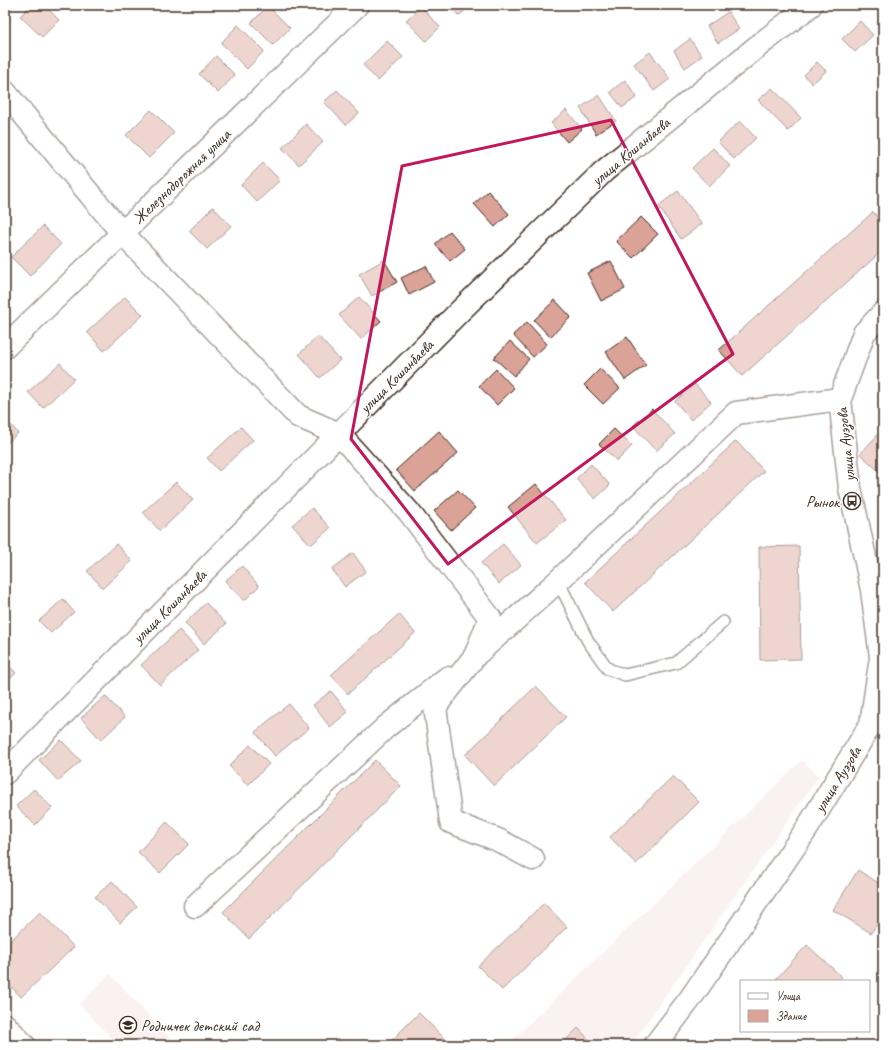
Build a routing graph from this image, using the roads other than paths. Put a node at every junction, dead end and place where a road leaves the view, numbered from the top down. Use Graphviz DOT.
graph roads {
  1 [pos="357,5"];
  2 [pos="811,5"];
  3 [pos="5,92"];
  4 [pos="122,233"];
  5 [pos="883,313"];
  6 [pos="5,347"];
  7 [pos="840,399"];
  8 [pos="338,434"];
  9 [pos="558,581"];
  10 [pos="723,622"];
  11 [pos="475,656"];
  12 [pos="5,773"];
  13 [pos="533,859"];
  14 [pos="195,906"];
  15 [pos="5,1025"];
  16 [pos="24,1045"];
  17 [pos="655,1045"];
  1 -- 4 [label="street, Железнодорожная улица"];
  2 -- 8 [label="street, улица Кошанбаева"];
  3 -- 4 [label="street"];
  4 -- 6 [label="street, Железнодорожная улица"];
  4 -- 8 [label="street"];
  5 -- 7 [label="street"];
  7 -- 9 [label="street"];
  7 -- 17 [label="street, улица Ауэзова"];
  8 -- 11 [label="street"];
  8 -- 12 [label="street, улица Кошанбаева"];
  9 -- 10 [label="lane"];
  9 -- 11 [label="street"];
  11 -- 13 [label="street"];
  11 -- 14 [label="street"];
  15 -- 16 [label="street"];
}
